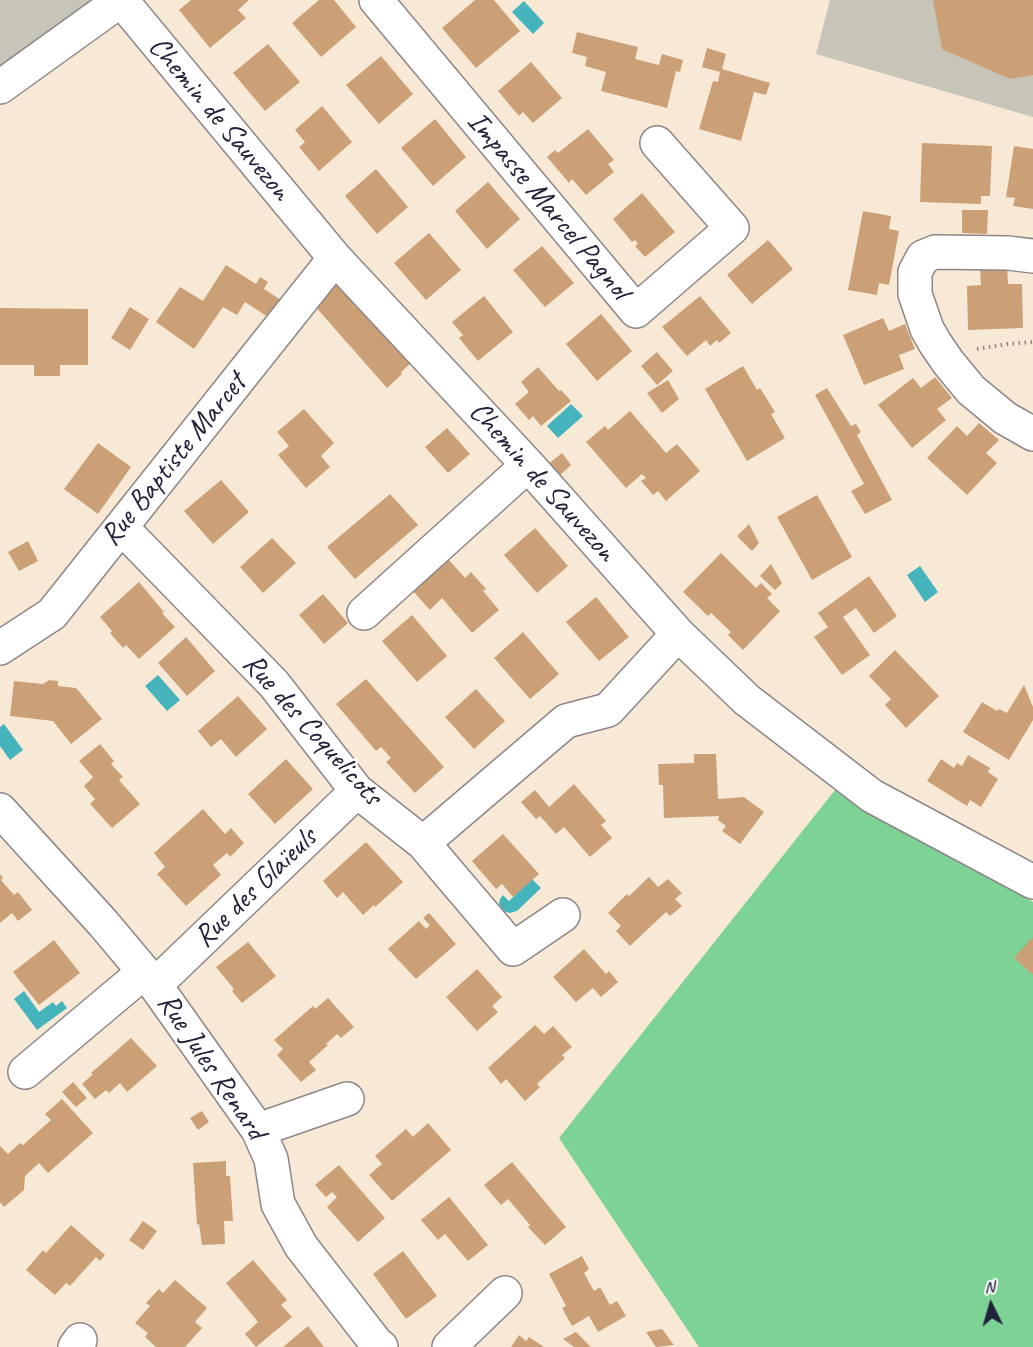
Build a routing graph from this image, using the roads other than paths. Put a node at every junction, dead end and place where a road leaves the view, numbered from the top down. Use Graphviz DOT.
graph roads {
  1 [pos="121,0"];
  2 [pos="376,0"];
  3 [pos="0,87"];
  4 [pos="657,143"];
  5 [pos="1033,256"];
  6 [pos="335,258"];
  7 [pos="1033,434"];
  8 [pos="528,465"];
  9 [pos="121,527"];
  10 [pos="364,613"];
  11 [pos="678,634"];
  12 [pos="0,648"];
  13 [pos="357,790"];
  14 [pos="0,810"];
  15 [pos="423,843"];
  16 [pos="1033,882"];
  17 [pos="563,915"];
  18 [pos="149,979"];
  19 [pos="25,1072"];
  20 [pos="347,1099"];
  21 [pos="258,1130"];
  22 [pos="505,1293"];
  23 [pos="381,1347"];
  24 [pos="449,1347"];
  1 -- 3 [label="street"];
  1 -- 6 [label="street, Chemin de Sauvezon"];
  2 -- 4 [label="street, Impasse Marcel Pagnol"];
  5 -- 7 [label="street"];
  6 -- 8 [label="street, Chemin de Sauvezon"];
  6 -- 9 [label="street, Rue Baptiste Marcet"];
  8 -- 10 [label="street"];
  8 -- 11 [label="street, Chemin de Sauvezon"];
  9 -- 12 [label="street, Rue Baptiste Marcet"];
  9 -- 13 [label="street, Rue des Coquelicots"];
  11 -- 15 [label="street"];
  11 -- 16 [label="street, Chemin de Sauvezon"];
  13 -- 15 [label="street, Rue des Coquelicots"];
  13 -- 18 [label="street, Rue des Glaïeuls"];
  14 -- 18 [label="street, Rue Jules Renard"];
  15 -- 17 [label="street, Rue des Coquelicots"];
  18 -- 19 [label="street, Rue des Glaïeuls"];
  18 -- 21 [label="street, Rue Jules Renard"];
  20 -- 21 [label="street"];
  21 -- 23 [label="street, Rue Jules Renard"];
  22 -- 24 [label="street"];
}
